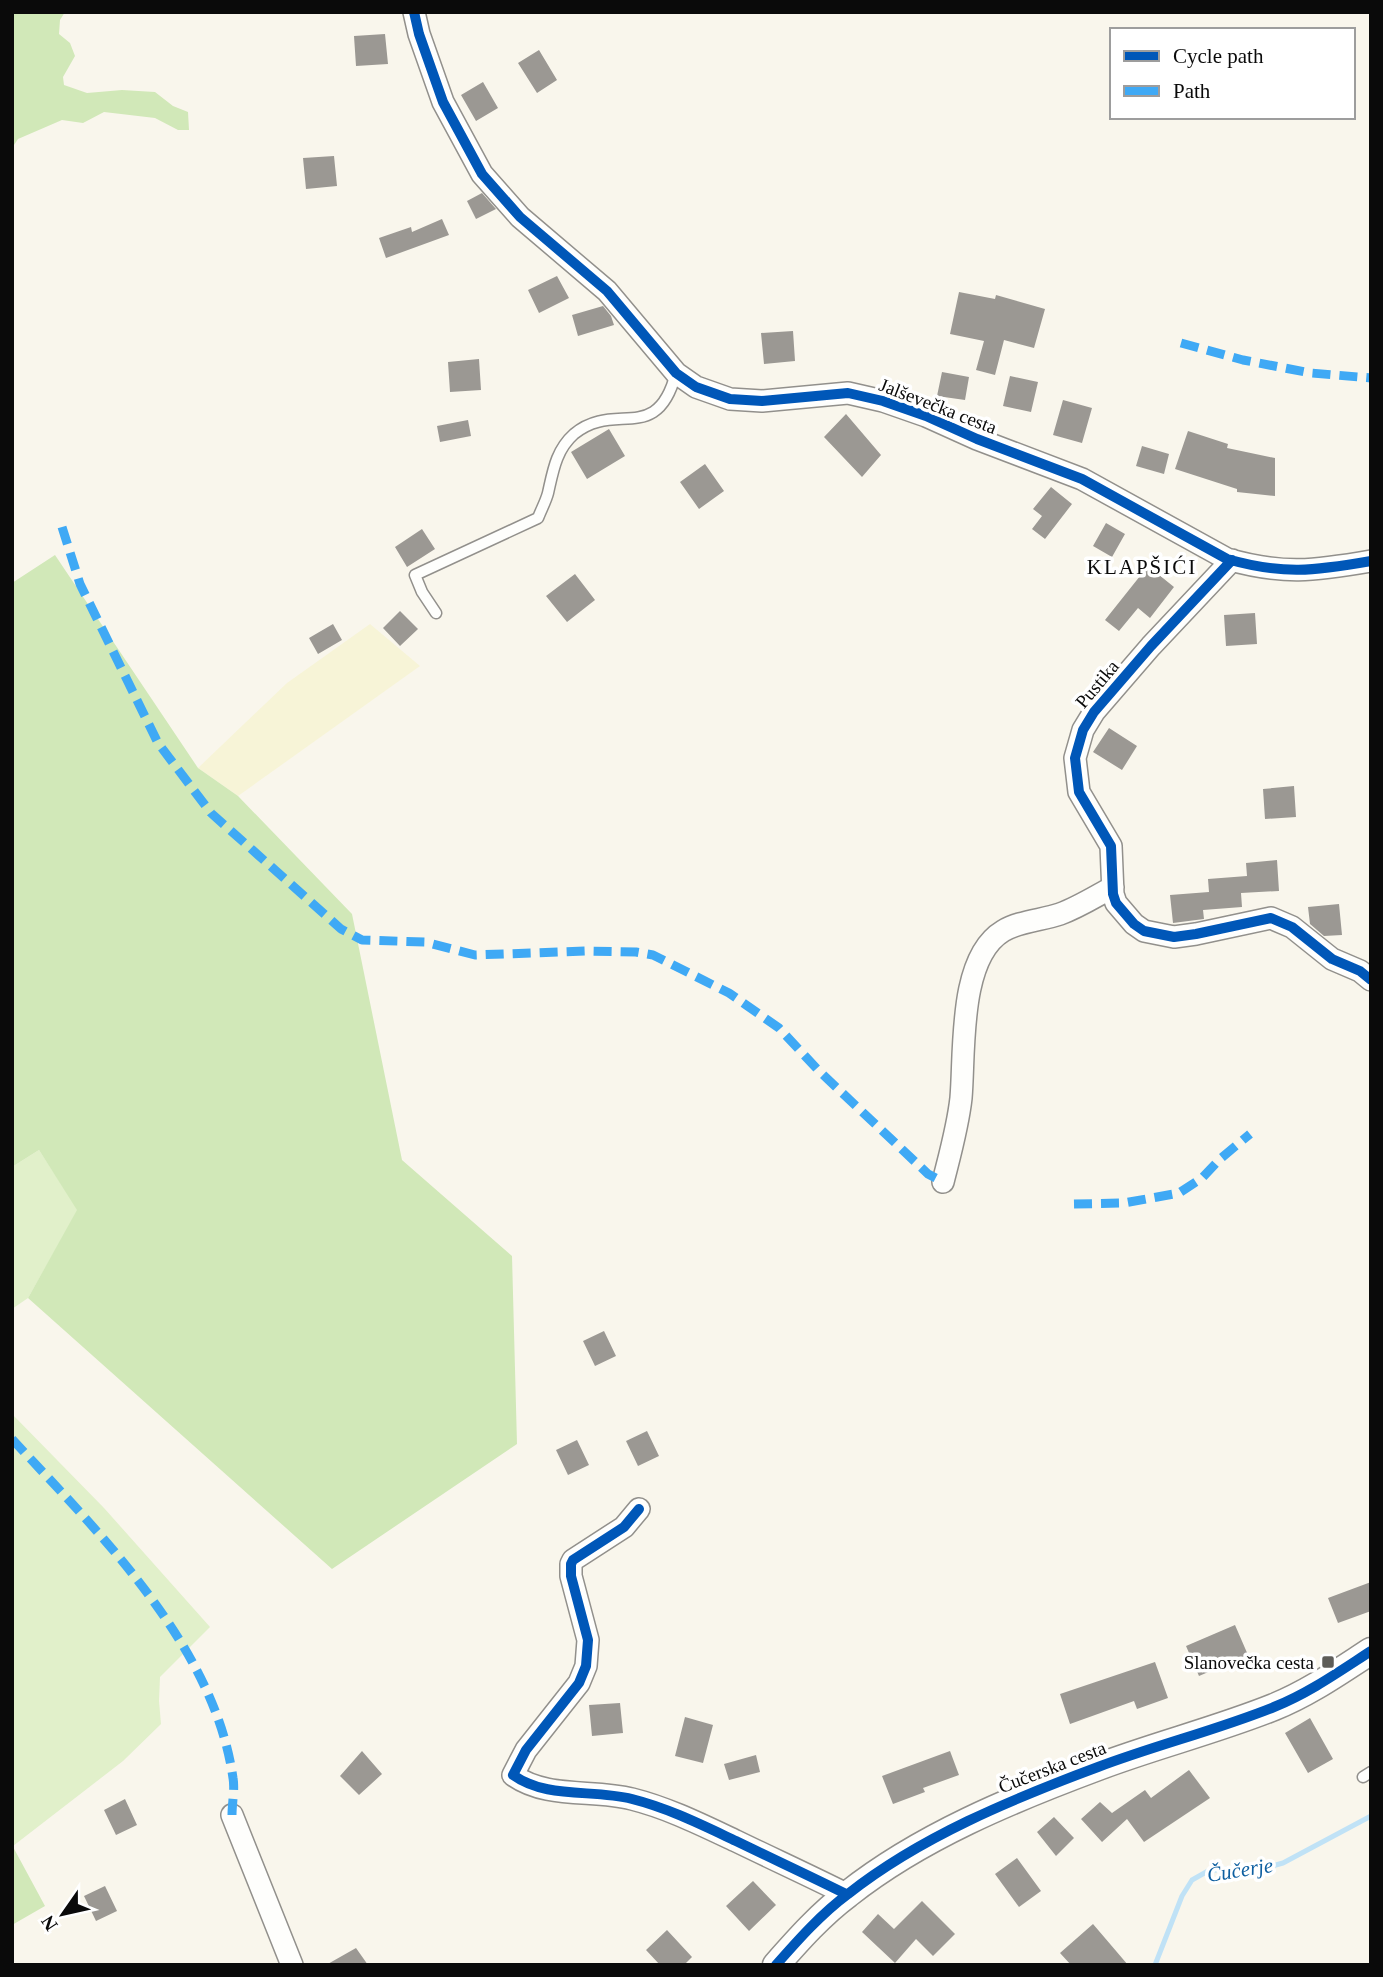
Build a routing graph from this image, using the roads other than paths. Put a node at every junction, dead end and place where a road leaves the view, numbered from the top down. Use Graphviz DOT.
graph roads {
  1 [pos="414,12"];
  2 [pos="676,373"];
  3 [pos="1232,560"];
  4 [pos="1371,561"];
  5 [pos="436,612"];
  6 [pos="1113,887"];
  7 [pos="1371,980"];
  8 [pos="943,1182"];
  9 [pos="639,1509"];
  10 [pos="1371,1651"];
  11 [pos="232,1815"];
  12 [pos="846,1895"];
  13 [pos="292,1965"];
  14 [pos="776,1965"];
  1 -- 2 [label="street, Jalševečka cesta"];
  2 -- 3 [label="street, Jalševečka cesta"];
  2 -- 5 [label="lane"];
  3 -- 4 [label="street, Jalševečka cesta"];
  3 -- 6 [label="street, Pustika"];
  6 -- 7 [label="street, Pustika"];
  6 -- 8 [label="street"];
  9 -- 12 [label="street"];
  10 -- 12 [label="street, Čučerska cesta"];
  11 -- 13 [label="street"];
  12 -- 14 [label="street, Čučerska cesta"];
}
